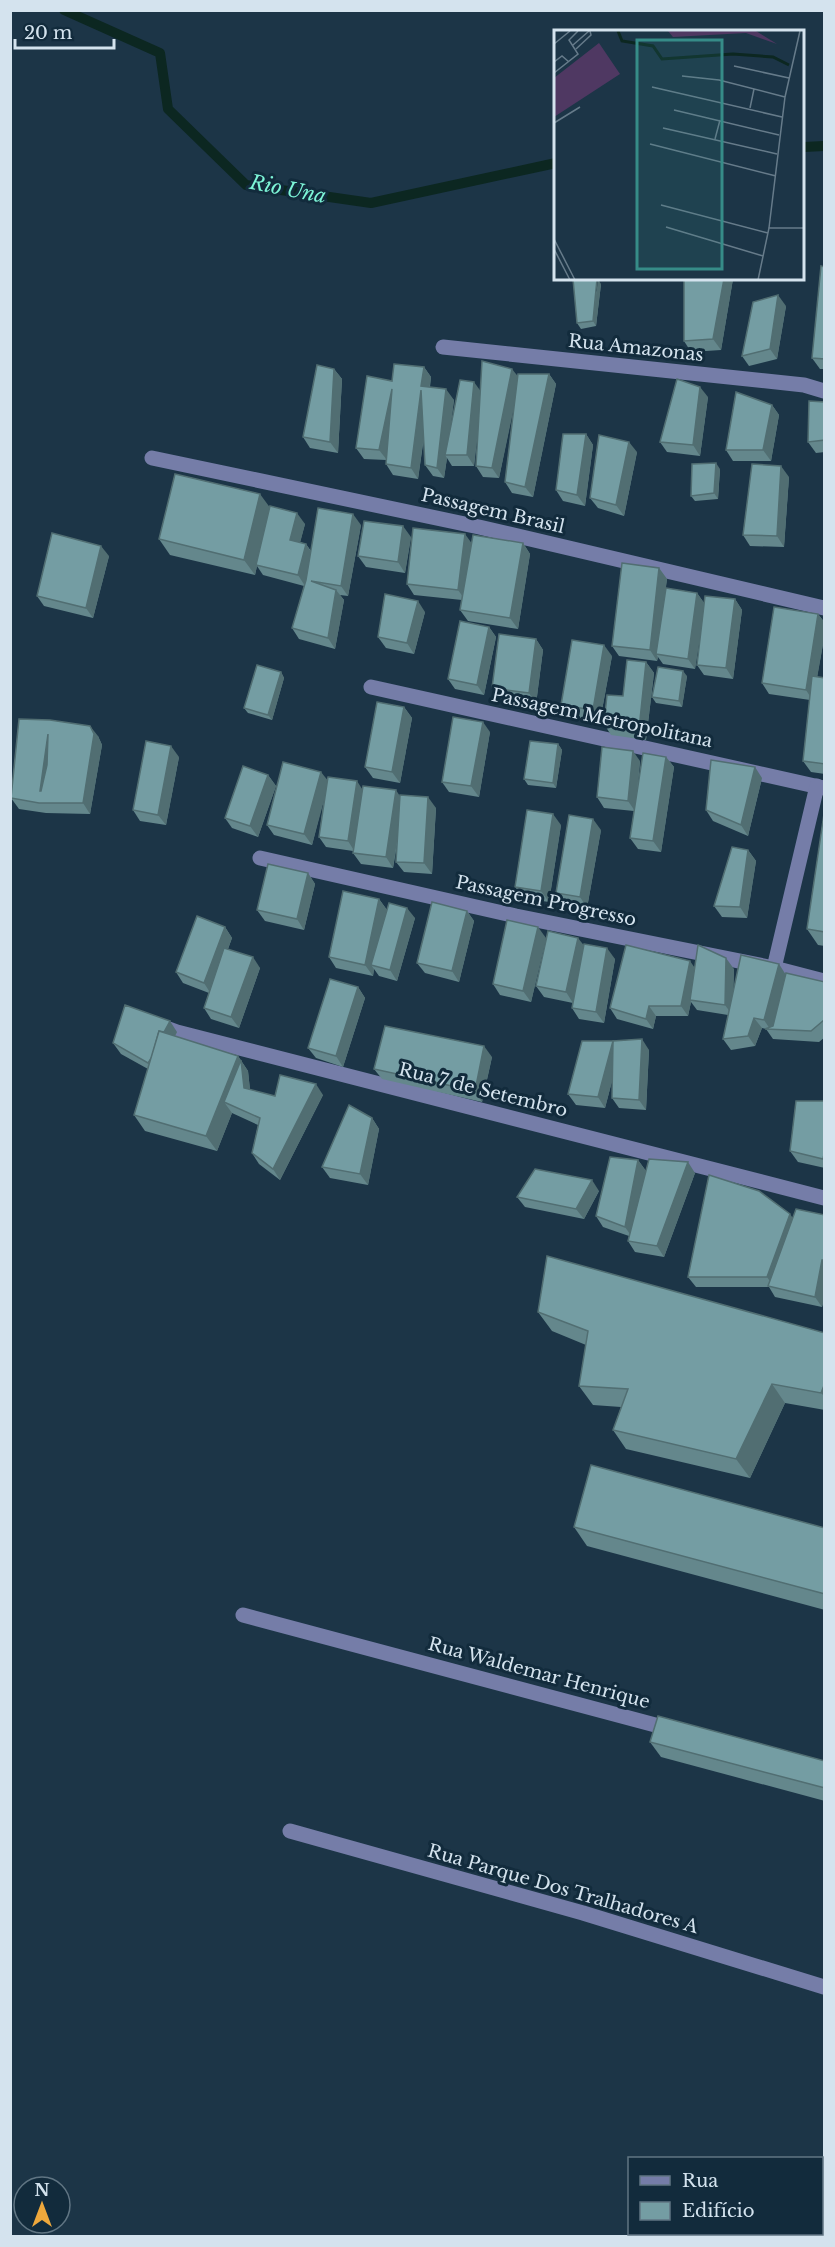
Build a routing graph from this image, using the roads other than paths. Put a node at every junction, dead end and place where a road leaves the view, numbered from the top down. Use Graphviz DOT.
graph roads {
  1 [pos="443,347"];
  2 [pos="825,391"];
  3 [pos="153,458"];
  4 [pos="825,608"];
  5 [pos="371,687"];
  6 [pos="821,787"];
  7 [pos="260,858"];
  8 [pos="774,968"];
  9 [pos="825,981"];
  10 [pos="143,1020"];
  11 [pos="825,1198"];
  12 [pos="243,1615"];
  13 [pos="688,1733"];
  14 [pos="290,1831"];
  15 [pos="825,1987"];
  1 -- 2 [label="street, Rua Amazonas"];
  3 -- 4 [label="street, Passagem Brasil"];
  5 -- 6 [label="street, Passagem Metropolitana"];
  6 -- 8 [label="street"];
  7 -- 8 [label="street, Passagem Progresso"];
  8 -- 9 [label="street, Passagem Progresso"];
  10 -- 11 [label="street, Rua 7 de Setembro"];
  12 -- 13 [label="street, Rua Waldemar Henrique"];
  14 -- 15 [label="street, Rua Parque Dos Tralhadores A"];
}
